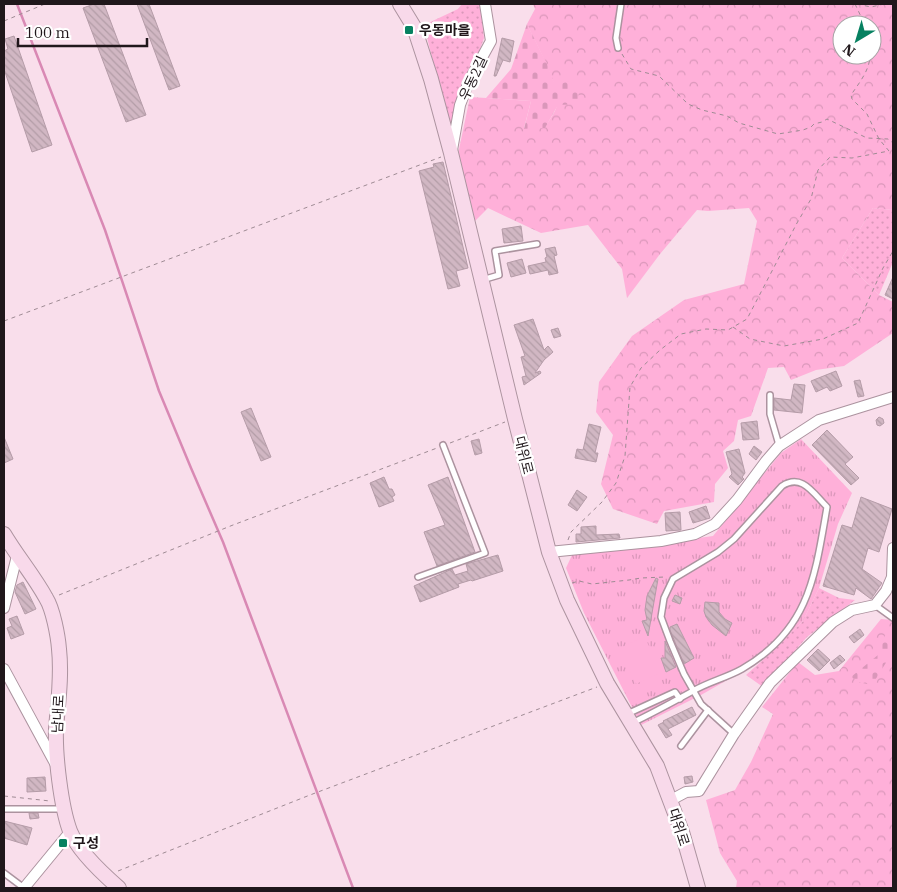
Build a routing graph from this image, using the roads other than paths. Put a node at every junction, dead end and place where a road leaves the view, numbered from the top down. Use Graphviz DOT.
graph roads {
  1 [pos="486,4"];
  2 [pos="621,4"];
  3 [pos="406,8"];
  4 [pos="618,48"];
  5 [pos="451,153"];
  6 [pos="537,244"];
  7 [pos="482,280"];
  8 [pos="770,395"];
  9 [pos="893,397"];
  10 [pos="443,445"];
  11 [pos="779,446"];
  12 [pos="4,534"];
  13 [pos="893,548"];
  14 [pos="550,552"];
  15 [pos="17,556"];
  16 [pos="418,577"];
  17 [pos="875,606"];
  18 [pos="4,608"];
  19 [pos="893,618"];
  20 [pos="4,669"];
  21 [pos="693,690"];
  22 [pos="680,699"];
  23 [pos="708,710"];
  24 [pos="629,719"];
  25 [pos="734,734"];
  26 [pos="681,746"];
  27 [pos="58,770"];
  28 [pos="671,800"];
  29 [pos="64,805"];
  30 [pos="4,809"];
  31 [pos="70,832"];
  32 [pos="4,873"];
  33 [pos="24,888"];
  34 [pos="120,888"];
  35 [pos="698,888"];
  1 -- 5 [label="street, 우동2길"];
  2 -- 4 [label="lane"];
  3 -- 5 [label="main road, 대위로"];
  5 -- 7 [label="main road, 대위로"];
  6 -- 7 [label="lane"];
  7 -- 14 [label="main road, 대위로"];
  8 -- 11 [label="lane"];
  9 -- 11 [label="street"];
  10 -- 16 [label="lane"];
  11 -- 14 [label="street"];
  12 -- 15 [label="main road, 남내로"];
  13 -- 17 [label="street"];
  14 -- 24 [label="main road, 대위로"];
  15 -- 18 [label="street"];
  15 -- 27 [label="main road, 남내로"];
  17 -- 19 [label="lane"];
  17 -- 25 [label="street"];
  20 -- 27 [label="street"];
  21 -- 21 [label="lane"];
  21 -- 22 [label="lane"];
  21 -- 23 [label="lane"];
  22 -- 24 [label="lane"];
  22 -- 24 [label="lane"];
  23 -- 25 [label="lane"];
  23 -- 26 [label="lane"];
  24 -- 28 [label="main road, 대위로"];
  25 -- 28 [label="street"];
  27 -- 29 [label="main road, 남내로"];
  28 -- 35 [label="main road, 대위로"];
  29 -- 30 [label="lane"];
  29 -- 31 [label="main road, 남내로"];
  31 -- 33 [label="street"];
  31 -- 34 [label="main road, 남내로"];
  32 -- 33 [label="lane"];
}
